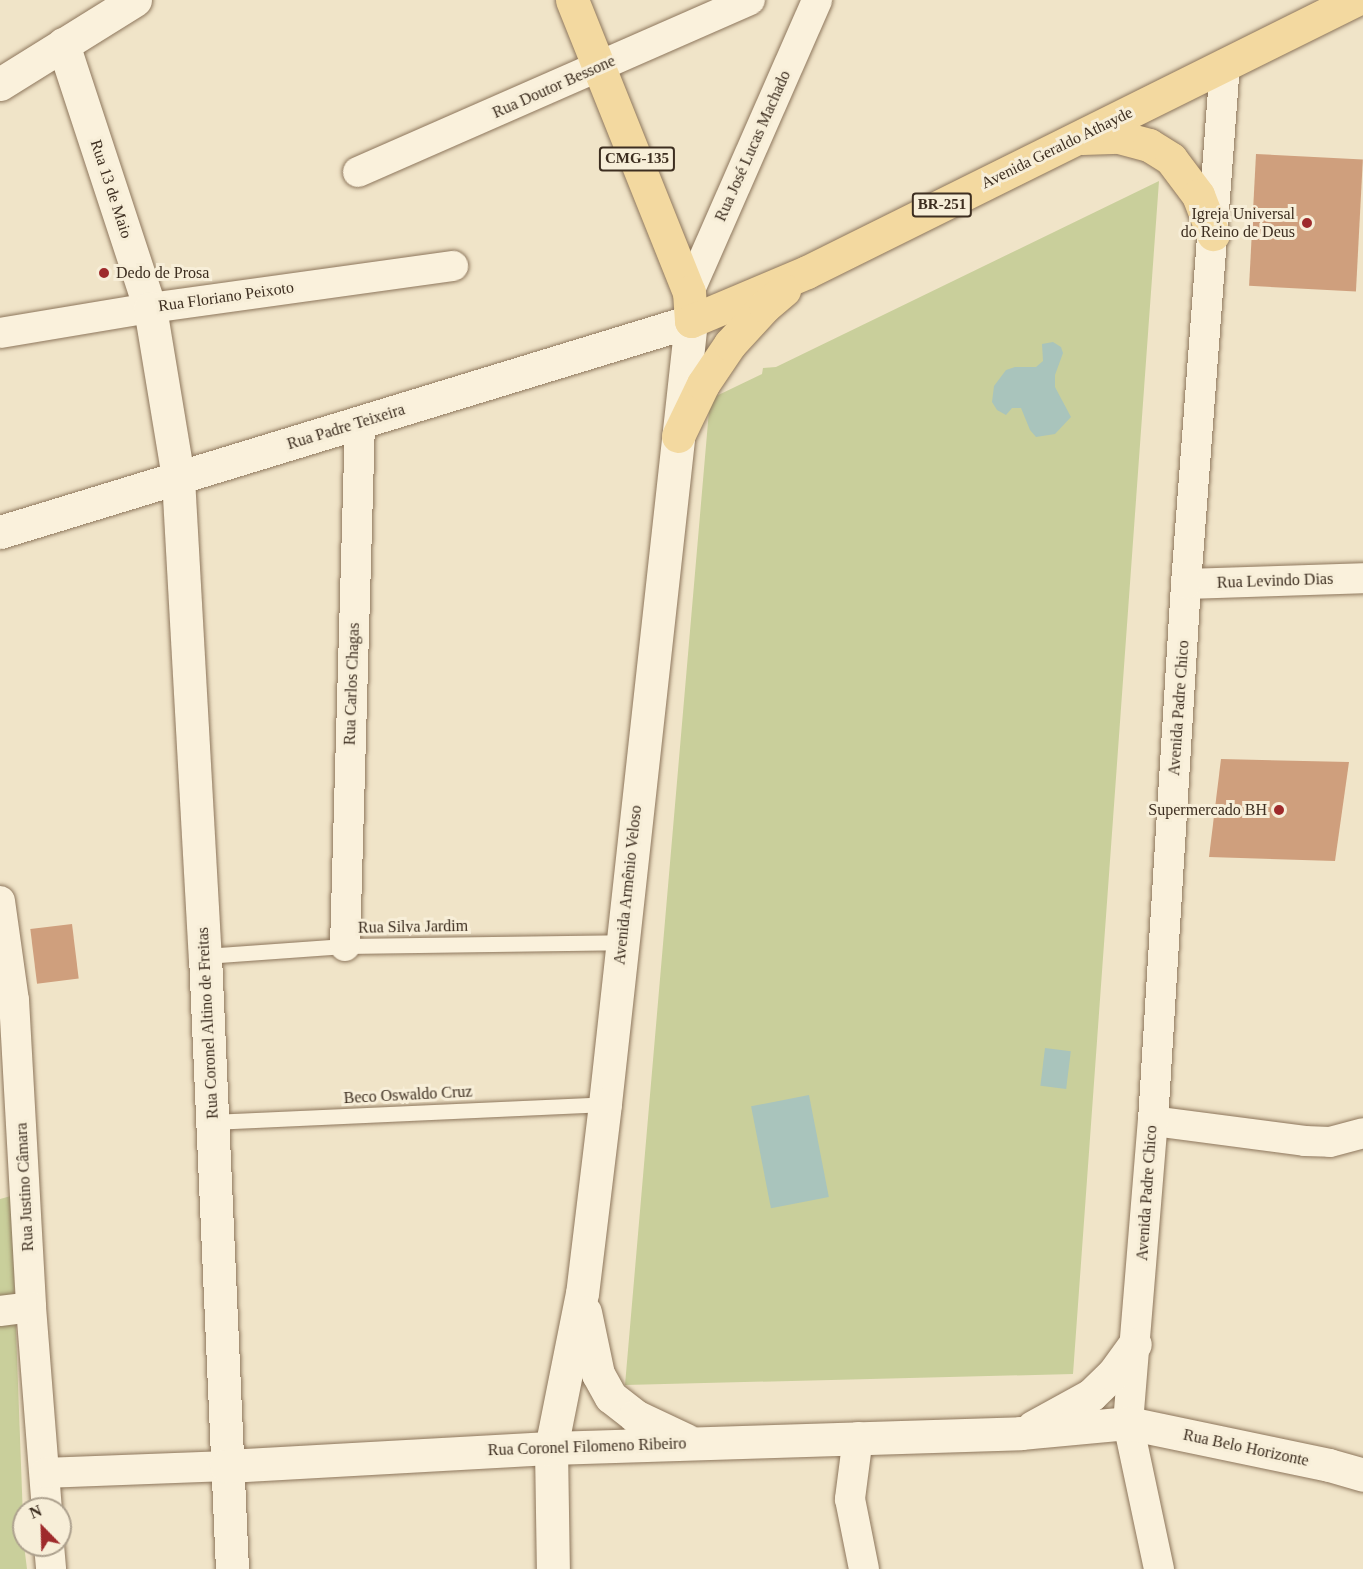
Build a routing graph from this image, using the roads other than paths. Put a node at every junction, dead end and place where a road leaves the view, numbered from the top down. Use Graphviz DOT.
graph roads {
  1 [pos="135,0"];
  2 [pos="572,0"];
  3 [pos="750,0"];
  4 [pos="817,0"];
  5 [pos="1355,0"];
  6 [pos="63,44"];
  7 [pos="1225,64"];
  8 [pos="601,67"];
  9 [pos="0,84"];
  10 [pos="1077,138"];
  11 [pos="358,172"];
  12 [pos="1213,234"];
  13 [pos="453,266"];
  14 [pos="807,272"];
  15 [pos="690,307"];
  16 [pos="150,308"];
  17 [pos="0,333"];
  18 [pos="360,422"];
  19 [pos="678,436"];
  20 [pos="178,478"];
  21 [pos="0,532"];
  22 [pos="1363,578"];
  23 [pos="1186,584"];
  24 [pos="0,901"];
  25 [pos="622,942"];
  26 [pos="345,946"];
  27 [pos="205,956"];
  28 [pos="7,1001"];
  29 [pos="605,1104"];
  30 [pos="1153,1120"];
  31 [pos="213,1122"];
  32 [pos="1363,1133"];
  33 [pos="582,1293"];
  34 [pos="32,1307"];
  35 [pos="0,1311"];
  36 [pos="1135,1344"];
  37 [pos="1128,1423"];
  38 [pos="1021,1433"];
  39 [pos="858,1437"];
  40 [pos="693,1443"];
  41 [pos="551,1448"];
  42 [pos="226,1466"];
  43 [pos="45,1473"];
  44 [pos="1363,1475"];
  45 [pos="46,1497"];
  46 [pos="232,1569"];
  47 [pos="553,1569"];
  48 [pos="864,1569"];
  49 [pos="1159,1569"];
  1 -- 6 [label="street"];
  2 -- 8 [label="main road, CMG-135"];
  3 -- 8 [label="street, Rua Doutor Bessone"];
  4 -- 15 [label="street, Rua José Lucas Machado"];
  5 -- 7 [label="main road, Avenida Geraldo Athayde / BR-251"];
  6 -- 9 [label="street"];
  6 -- 16 [label="street, Rua 13 de Maio"];
  7 -- 10 [label="main road, Avenida Geraldo Athayde / BR-251"];
  7 -- 12 [label="street, Avenida Padre Chico"];
  8 -- 11 [label="street, Rua Doutor Bessone"];
  8 -- 15 [label="main road, CMG-135"];
  10 -- 12 [label="main road"];
  10 -- 14 [label="main road, Avenida Geraldo Athayde / BR-251"];
  12 -- 23 [label="street, Avenida Padre Chico"];
  13 -- 16 [label="street, Rua Floriano Peixoto"];
  14 -- 15 [label="main road, Avenida Geraldo Athayde / BR-251"];
  14 -- 19 [label="main road"];
  15 -- 18 [label="street, Rua Padre Teixeira"];
  15 -- 19 [label="street, Avenida Armênio Veloso"];
  16 -- 17 [label="street, Rua Floriano Peixoto"];
  16 -- 20 [label="street, Rua 13 de Maio"];
  18 -- 20 [label="street, Rua Padre Teixeira"];
  18 -- 26 [label="street, Rua Carlos Chagas"];
  19 -- 25 [label="street, Avenida Armênio Veloso"];
  20 -- 21 [label="street, Rua Padre Teixeira"];
  20 -- 27 [label="street, Rua Coronel Altino de Freitas"];
  22 -- 23 [label="street, Rua Levindo Dias"];
  23 -- 30 [label="street, Avenida Padre Chico"];
  24 -- 28 [label="street, Rua Justino Câmara"];
  25 -- 26 [label="lane, Rua Silva Jardim"];
  25 -- 29 [label="street, Avenida Armênio Veloso"];
  26 -- 27 [label="lane, Rua Silva Jardim"];
  27 -- 31 [label="street, Rua Coronel Altino de Freitas"];
  28 -- 34 [label="street, Rua Justino Câmara"];
  29 -- 31 [label="lane, Beco Oswaldo Cruz"];
  29 -- 33 [label="street, Avenida Armênio Veloso"];
  30 -- 32 [label="street"];
  30 -- 36 [label="street, Avenida Padre Chico"];
  31 -- 42 [label="street, Rua Coronel Altino de Freitas"];
  33 -- 40 [label="street"];
  33 -- 41 [label="street, Avenida Armênio Veloso"];
  34 -- 35 [label="street"];
  34 -- 43 [label="street, Rua Justino Câmara"];
  36 -- 37 [label="street, Avenida Padre Chico"];
  36 -- 38 [label="street"];
  37 -- 38 [label="street, Rua Coronel Filomeno Ribeiro"];
  37 -- 44 [label="street, Rua Belo Horizonte"];
  37 -- 49 [label="street, Avenida Padre Chico"];
  38 -- 39 [label="street, Rua Coronel Filomeno Ribeiro"];
  39 -- 40 [label="street, Rua Coronel Filomeno Ribeiro"];
  39 -- 48 [label="street"];
  40 -- 41 [label="street, Rua Coronel Filomeno Ribeiro"];
  41 -- 42 [label="street, Rua Coronel Filomeno Ribeiro"];
  41 -- 47 [label="street, Avenida Armênio Veloso"];
  42 -- 43 [label="street, Rua Coronel Filomeno Ribeiro"];
  42 -- 46 [label="street, Rua Coronel Altino de Freitas"];
  43 -- 45 [label="street, Rua Justino Câmara"];
}
